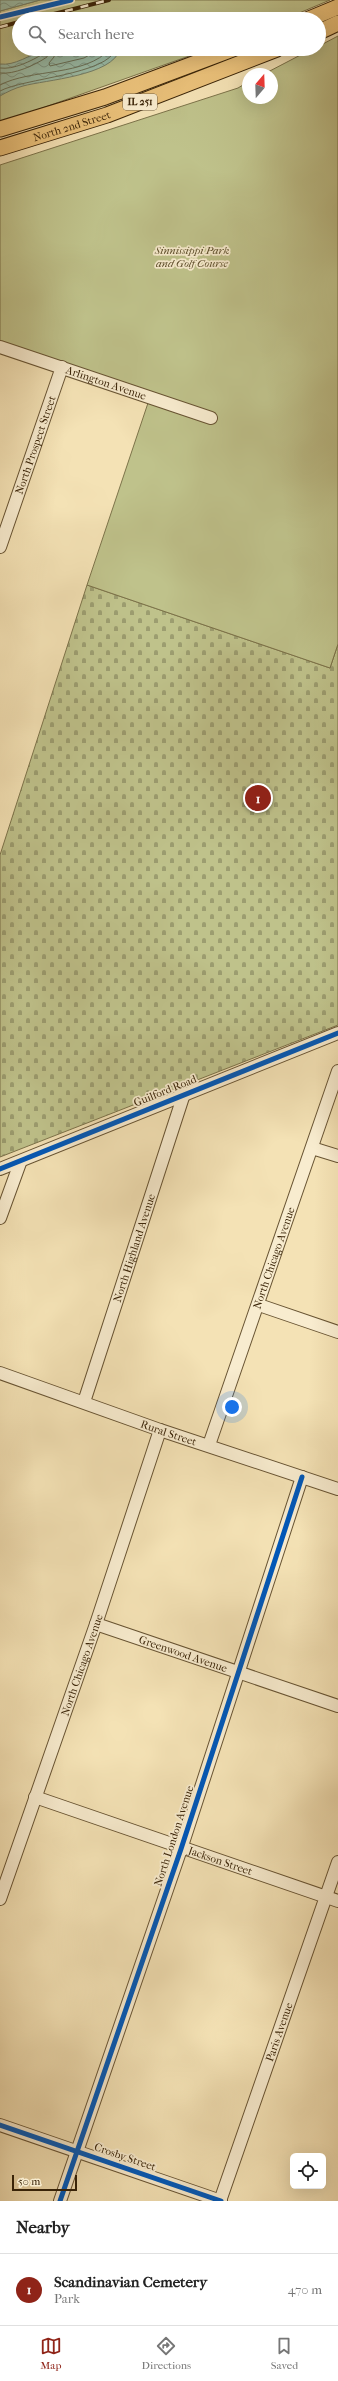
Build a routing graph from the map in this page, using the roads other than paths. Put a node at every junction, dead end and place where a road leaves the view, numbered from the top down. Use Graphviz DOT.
graph roads {
  1 [pos="338,7"];
  2 [pos="326,12"];
  3 [pos="338,23"];
  4 [pos="326,29"];
  5 [pos="214,56"];
  6 [pos="259,56"];
  7 [pos="0,129"];
  8 [pos="0,148"];
  9 [pos="0,347"];
  10 [pos="62,367"];
  11 [pos="212,418"];
  12 [pos="4,522"];
  13 [pos="0,546"];
  14 [pos="338,1034"];
  15 [pos="338,1071"];
  16 [pos="184,1094"];
  17 [pos="312,1148"];
  18 [pos="338,1156"];
  19 [pos="20,1163"];
  20 [pos="0,1169"];
  21 [pos="0,1218"];
  22 [pos="259,1305"];
  23 [pos="338,1332"];
  24 [pos="0,1373"];
  25 [pos="84,1402"];
  26 [pos="160,1430"];
  27 [pos="209,1445"];
  28 [pos="302,1477"];
  29 [pos="338,1489"];
  30 [pos="96,1624"];
  31 [pos="237,1671"];
  32 [pos="338,1706"];
  33 [pos="35,1797"];
  34 [pos="181,1849"];
  35 [pos="338,1862"];
  36 [pos="0,1899"];
  37 [pos="332,1899"];
  38 [pos="0,2125"];
  39 [pos="78,2152"];
  40 [pos="60,2201"];
  41 [pos="220,2201"];
  1 -- 2 [label="main road"];
  3 -- 4 [label="main road"];
  5 -- 7 [label="main road, North 2nd Street / IL 251"];
  6 -- 8 [label="main road, North 2nd Street / IL 251"];
  9 -- 10 [label="street, Arlington Avenue"];
  10 -- 11 [label="street, Arlington Avenue"];
  10 -- 12 [label="street, North Prospect Street"];
  12 -- 13 [label="street, North Prospect Street"];
  14 -- 16 [label="street, Guilford Road"];
  15 -- 17 [label="street, North Chicago Avenue"];
  16 -- 19 [label="street, Guilford Road"];
  16 -- 25 [label="street, North Highland Avenue"];
  17 -- 18 [label="street"];
  17 -- 22 [label="street, North Chicago Avenue"];
  19 -- 20 [label="street, Guilford Road"];
  19 -- 21 [label="street"];
  22 -- 23 [label="street"];
  22 -- 27 [label="street, North Chicago Avenue"];
  24 -- 25 [label="street, Rural Street"];
  25 -- 26 [label="street, Rural Street"];
  26 -- 27 [label="street, Rural Street"];
  26 -- 30 [label="street, North Chicago Avenue"];
  27 -- 28 [label="street, Rural Street"];
  28 -- 29 [label="street, Rural Street"];
  28 -- 31 [label="street, North London Avenue"];
  30 -- 31 [label="street, Greenwood Avenue"];
  30 -- 33 [label="street, North Chicago Avenue"];
  31 -- 32 [label="street, Greenwood Avenue"];
  31 -- 34 [label="street, North London Avenue"];
  33 -- 34 [label="street, Jackson Street"];
  33 -- 36 [label="street, North Chicago Avenue"];
  34 -- 37 [label="street, Jackson Street"];
  34 -- 39 [label="street, North London Avenue"];
  35 -- 37 [label="street, Paris Avenue"];
  37 -- 41 [label="street, Paris Avenue"];
  38 -- 39 [label="street, Crosby Street"];
  39 -- 40 [label="street, North London Avenue"];
  39 -- 41 [label="street, Crosby Street"];
}
